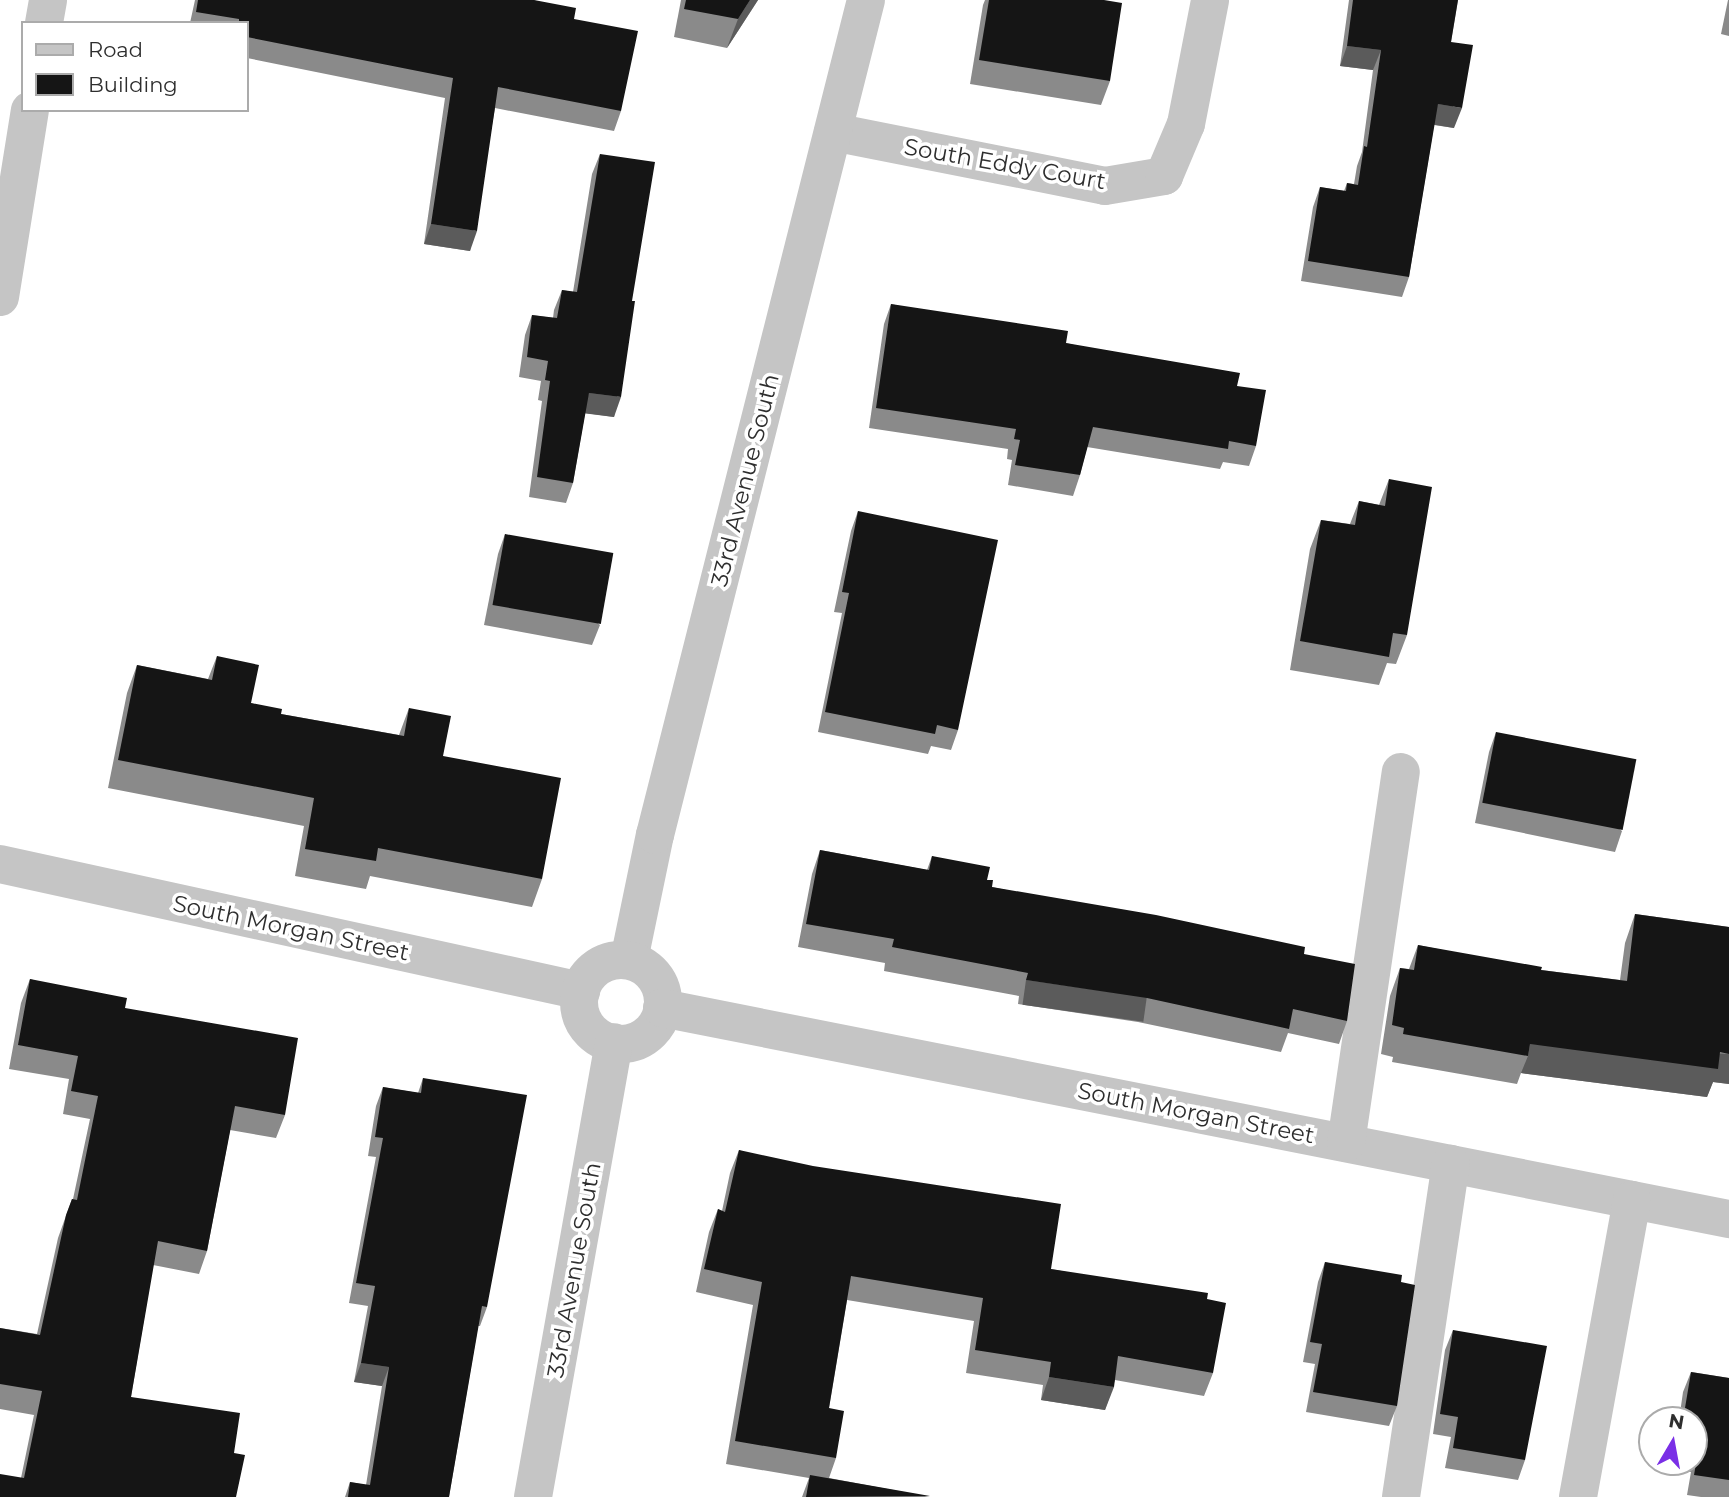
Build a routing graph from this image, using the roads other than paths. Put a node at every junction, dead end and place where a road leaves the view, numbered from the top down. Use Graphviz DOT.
graph roads {
  1 [pos="48,0"];
  2 [pos="866,0"];
  3 [pos="1210,0"];
  4 [pos="44,21"];
  5 [pos="30,112"];
  6 [pos="833,132"];
  7 [pos="0,297"];
  8 [pos="1401,772"];
  9 [pos="0,864"];
  10 [pos="629,960"];
  11 [pos="581,991"];
  12 [pos="663,1008"];
  13 [pos="614,1042"];
  14 [pos="1346,1143"];
  15 [pos="1451,1164"];
  16 [pos="1632,1200"];
  17 [pos="1729,1219"];
  18 [pos="533,1497"];
  19 [pos="1401,1497"];
  20 [pos="1578,1497"];
  1 -- 4 [label="street"];
  2 -- 6 [label="street, 33rd Avenue South"];
  3 -- 6 [label="street, South Eddy Court"];
  5 -- 7 [label="street"];
  6 -- 10 [label="street, 33rd Avenue South"];
  8 -- 14 [label="street"];
  9 -- 11 [label="street, South Morgan Street"];
  10 -- 11 [label="street"];
  10 -- 12 [label="street"];
  11 -- 13 [label="street"];
  12 -- 13 [label="street"];
  12 -- 14 [label="street, South Morgan Street"];
  13 -- 18 [label="street, 33rd Avenue South"];
  14 -- 15 [label="street, South Morgan Street"];
  15 -- 16 [label="street, South Morgan Street"];
  15 -- 19 [label="street"];
  16 -- 17 [label="street, South Morgan Street"];
  16 -- 20 [label="street"];
}
